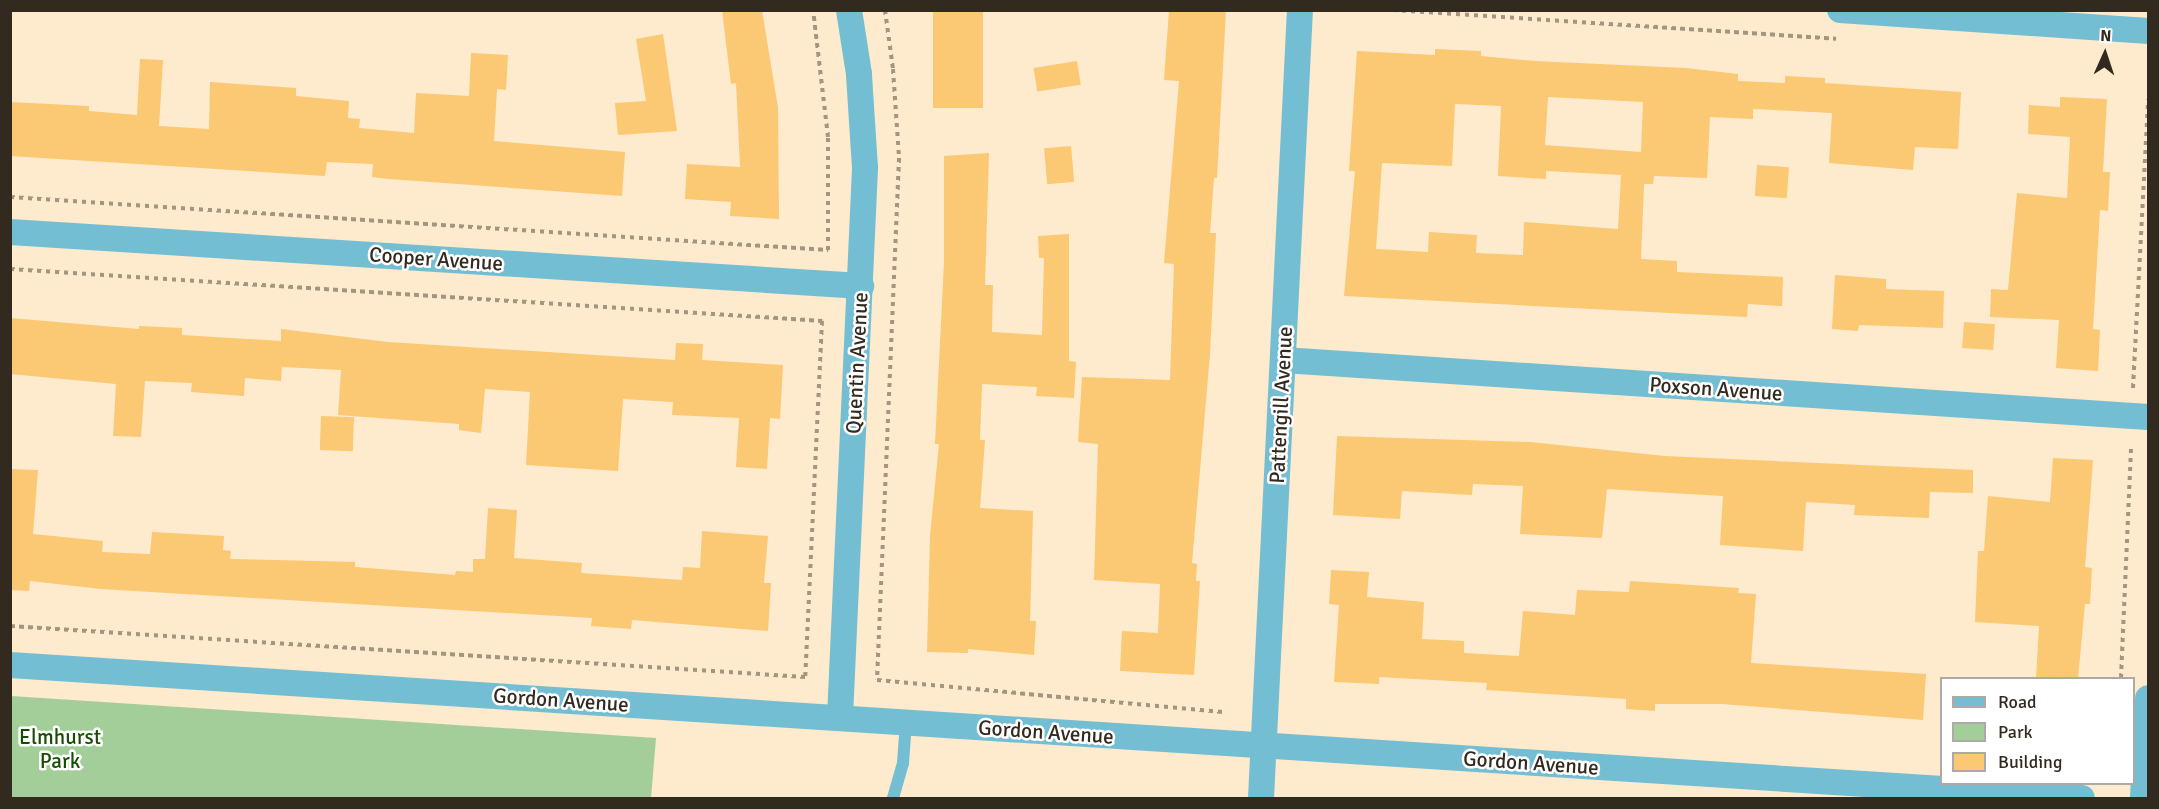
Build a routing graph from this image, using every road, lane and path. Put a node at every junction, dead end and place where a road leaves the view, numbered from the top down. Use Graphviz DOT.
graph roads {
  1 [pos="813,10"];
  2 [pos="849,10"];
  3 [pos="885,10"];
  4 [pos="1300,10"];
  5 [pos="1393,10"];
  6 [pos="1840,10"];
  7 [pos="2148,31"];
  8 [pos="1842,40"];
  9 [pos="2148,99"];
  10 [pos="10,197"];
  11 [pos="10,232"];
  12 [pos="10,269"];
  13 [pos="861,286"];
  14 [pos="1283,360"];
  15 [pos="2123,387"];
  16 [pos="2148,417"];
  17 [pos="2121,444"];
  18 [pos="10,626"];
  19 [pos="10,665"];
  20 [pos="2121,677"];
  21 [pos="2148,698"];
  22 [pos="1226,712"];
  23 [pos="840,717"];
  24 [pos="906,722"];
  25 [pos="1263,745"];
  26 [pos="893,798"];
  27 [pos="1261,798"];
  28 [pos="2082,798"];
  29 [pos="2143,798"];
  1 -- 10 [label="path"];
  2 -- 13 [label="street, Quentin Avenue"];
  3 -- 22 [label="path"];
  4 -- 14 [label="street, Pattengill Avenue"];
  5 -- 8 [label="path"];
  6 -- 7 [label="street"];
  9 -- 15 [label="path"];
  11 -- 13 [label="street, Cooper Avenue"];
  12 -- 18 [label="path"];
  13 -- 23 [label="street, Quentin Avenue"];
  14 -- 16 [label="street, Poxson Avenue"];
  14 -- 25 [label="street, Pattengill Avenue"];
  17 -- 20 [label="path"];
  19 -- 23 [label="street, Gordon Avenue"];
  21 -- 29 [label="street"];
  23 -- 24 [label="street, Gordon Avenue"];
  24 -- 25 [label="street, Gordon Avenue"];
  24 -- 26 [label="lane"];
  25 -- 27 [label="street, Pattengill Avenue"];
  25 -- 28 [label="street, Gordon Avenue"];
}
